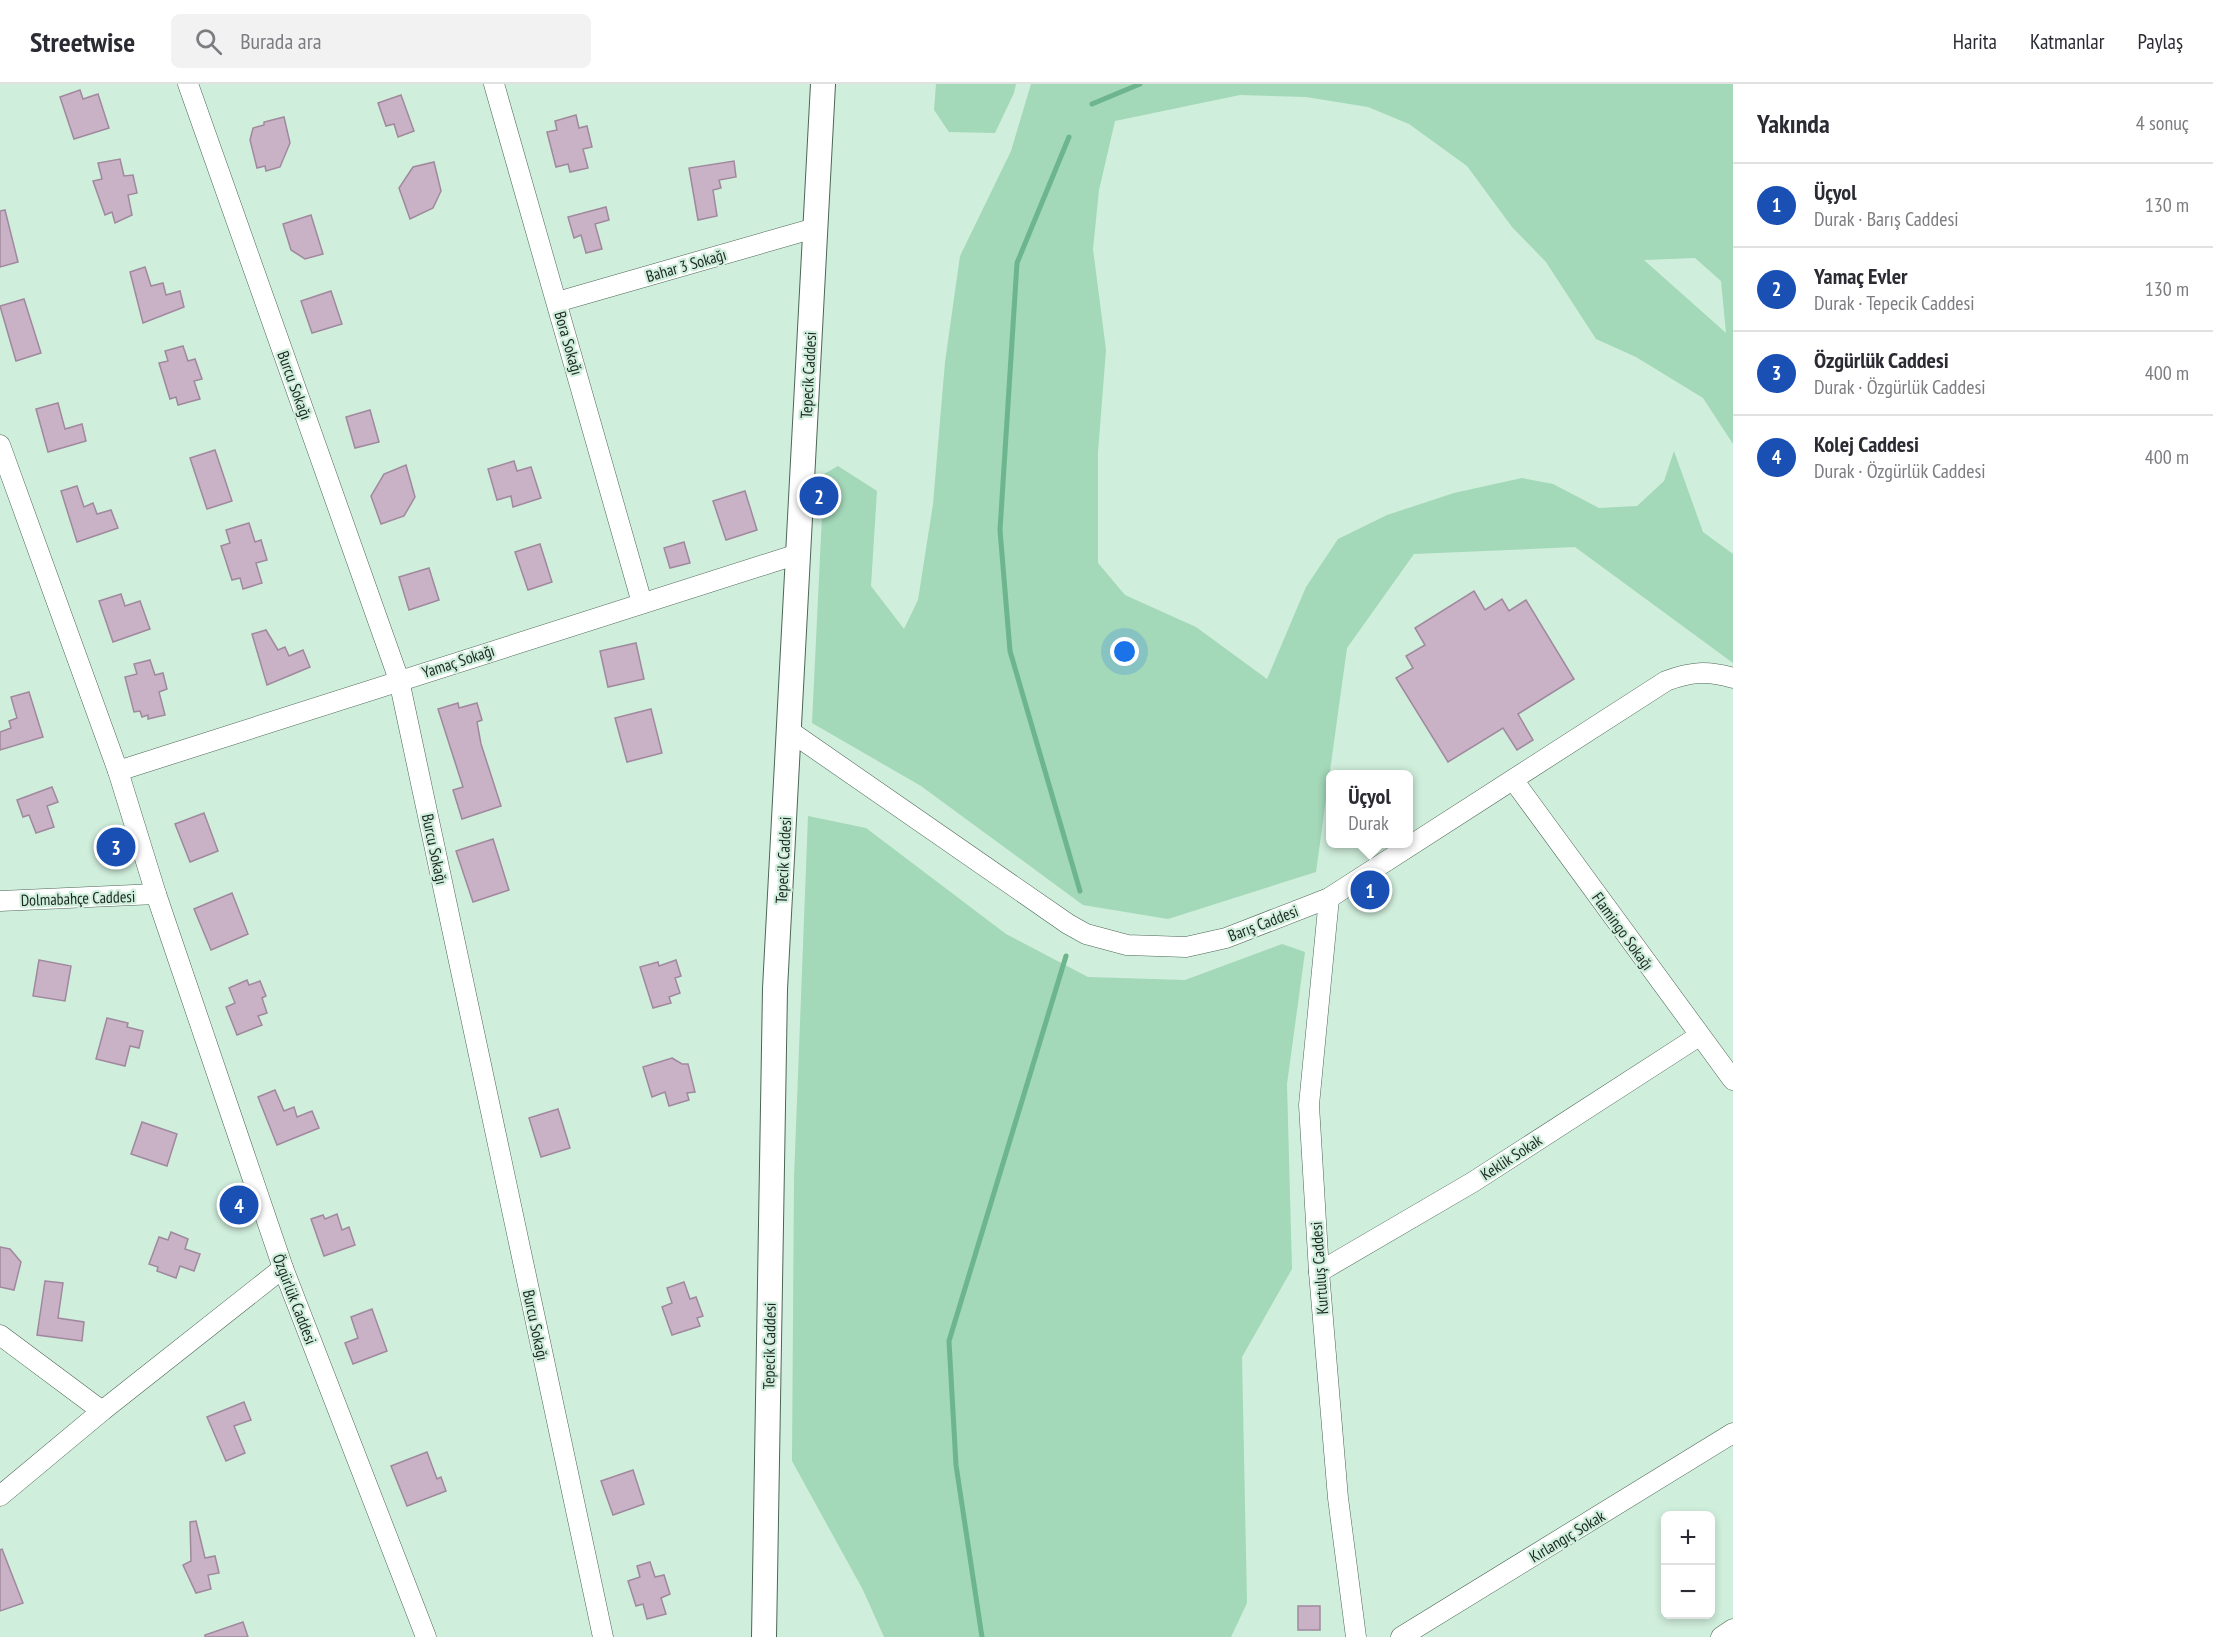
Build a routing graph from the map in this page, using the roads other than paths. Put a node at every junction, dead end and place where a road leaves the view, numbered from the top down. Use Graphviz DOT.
graph roads {
  1 [pos="188,84"];
  2 [pos="494,84"];
  3 [pos="823,84"];
  4 [pos="815,228"];
  5 [pos="557,302"];
  6 [pos="0,446"];
  7 [pos="8,496"];
  8 [pos="798,554"];
  9 [pos="642,603"];
  10 [pos="1733,678"];
  11 [pos="399,680"];
  12 [pos="790,732"];
  13 [pos="117,771"];
  14 [pos="1514,781"];
  15 [pos="1413,845"];
  16 [pos="1408,848"];
  17 [pos="156,894"];
  18 [pos="1329,898"];
  19 [pos="0,901"];
  20 [pos="1699,1036"];
  21 [pos="1733,1080"];
  22 [pos="283,1268"];
  23 [pos="1319,1272"];
  24 [pos="0,1335"];
  25 [pos="102,1411"];
  26 [pos="1733,1433"];
  27 [pos="0,1496"];
  28 [pos="1733,1629"];
  29 [pos="426,1637"];
  30 [pos="603,1637"];
  31 [pos="764,1637"];
  32 [pos="1356,1637"];
  33 [pos="1401,1637"];
  34 [pos="1721,1637"];
  1 -- 11 [label="street, Burcu Sokağı"];
  2 -- 5 [label="street, Bora Sokağı"];
  3 -- 4 [label="street, Tepecik Caddesi"];
  4 -- 5 [label="street, Bahar 3 Sokağı"];
  4 -- 8 [label="street, Tepecik Caddesi"];
  5 -- 9 [label="street, Bora Sokağı"];
  6 -- 7 [label="street, Özgürlük Caddesi"];
  7 -- 13 [label="street, Özgürlük Caddesi"];
  8 -- 9 [label="street, Yamaç Sokağı"];
  8 -- 12 [label="street, Tepecik Caddesi"];
  9 -- 11 [label="street, Yamaç Sokağı"];
  10 -- 14 [label="street, Barış Caddesi"];
  11 -- 13 [label="street, Yamaç Sokağı"];
  11 -- 30 [label="street, Burcu Sokağı"];
  12 -- 18 [label="street, Barış Caddesi"];
  12 -- 31 [label="street, Tepecik Caddesi"];
  13 -- 17 [label="street, Özgürlük Caddesi"];
  14 -- 15 [label="street, Barış Caddesi"];
  14 -- 20 [label="street, Flamingo Sokağı"];
  16 -- 18 [label="street, Barış Caddesi"];
  17 -- 19 [label="street, Dolmabahçe Caddesi"];
  17 -- 22 [label="street, Özgürlük Caddesi"];
  18 -- 23 [label="street, Kurtuluş Caddesi"];
  20 -- 21 [label="street, Flamingo Sokağı"];
  20 -- 23 [label="street, Keklik Sokak"];
  22 -- 25 [label="street"];
  22 -- 29 [label="street, Özgürlük Caddesi"];
  23 -- 32 [label="street, Kurtuluş Caddesi"];
  24 -- 25 [label="street"];
  25 -- 27 [label="street"];
  26 -- 33 [label="street, Kırlangıç Sokak"];
  28 -- 34 [label="street"];
}
